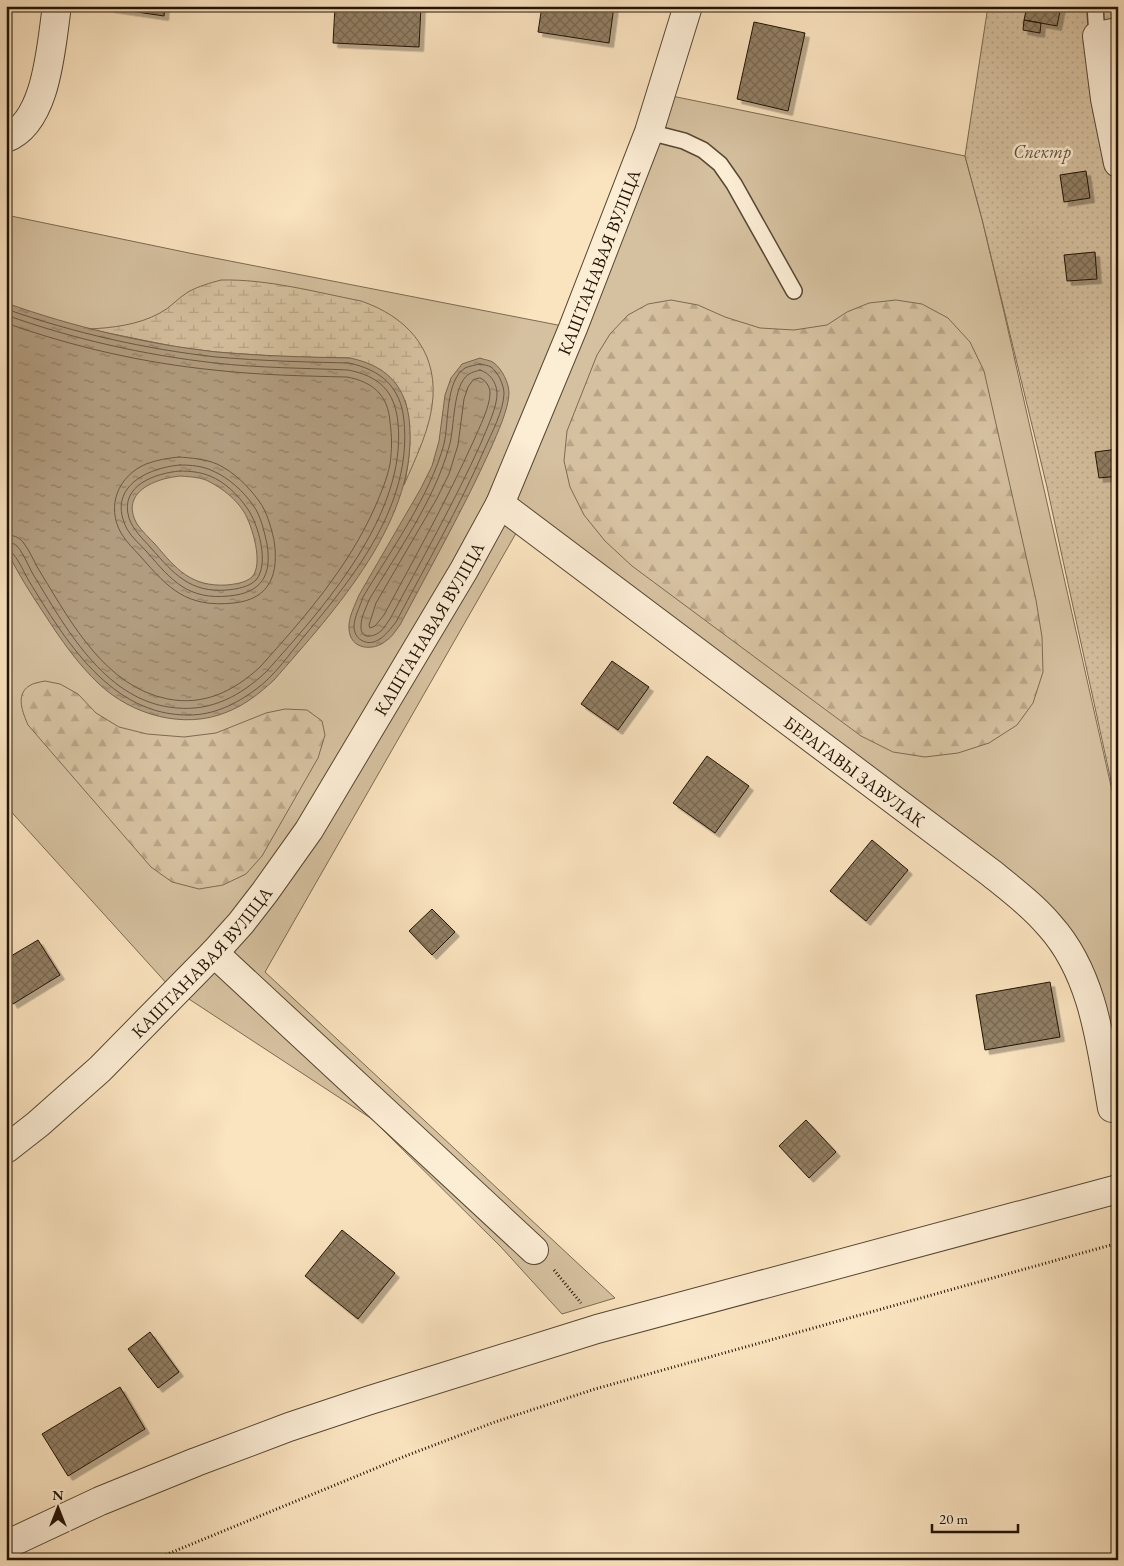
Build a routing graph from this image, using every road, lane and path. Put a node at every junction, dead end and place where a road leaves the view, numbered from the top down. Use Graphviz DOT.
graph roads {
  1 [pos="57,6"];
  2 [pos="688,6"];
  3 [pos="1095,6"];
  4 [pos="1107,34"];
  5 [pos="649,132"];
  6 [pos="6,138"];
  7 [pos="1118,163"];
  8 [pos="794,291"];
  9 [pos="500,504"];
  10 [pos="214,953"];
  11 [pos="1112,1108"];
  12 [pos="6,1149"];
  13 [pos="1118,1189"];
  14 [pos="1118,1243"];
  15 [pos="534,1250"];
  16 [pos="597,1329"];
  17 [pos="6,1545"];
  18 [pos="153,1560"];
  1 -- 6 [label="street"];
  2 -- 5 [label="street, КАШТАНАВАЯ ВУЛІЦА"];
  3 -- 4 [label="lane"];
  4 -- 7 [label="street"];
  5 -- 8 [label="lane"];
  5 -- 9 [label="street, КАШТАНАВАЯ ВУЛІЦА"];
  9 -- 10 [label="street, КАШТАНАВАЯ ВУЛІЦА"];
  9 -- 11 [label="street, БЕРАГАВЫ ЗАВУЛАК"];
  10 -- 12 [label="street, КАШТАНАВАЯ ВУЛІЦА"];
  10 -- 15 [label="street"];
  13 -- 16 [label="street"];
  14 -- 18 [label="path"];
  15 -- 16 [label="path"];
  16 -- 17 [label="street"];
}
